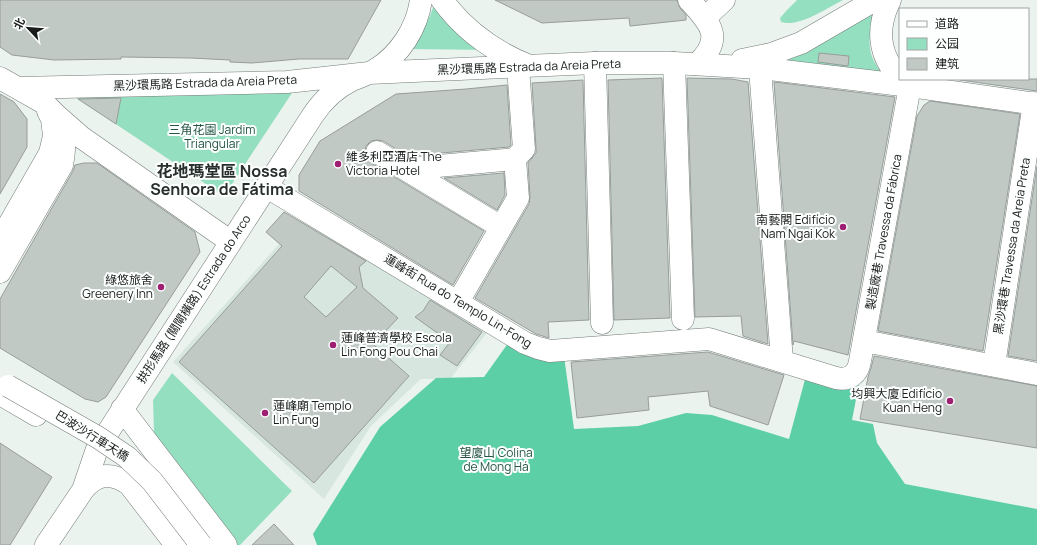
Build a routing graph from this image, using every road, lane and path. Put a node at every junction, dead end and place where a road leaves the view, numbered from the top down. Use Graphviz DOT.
graph roads {
  1 [pos="421,0"];
  2 [pos="442,0"];
  3 [pos="689,0"];
  4 [pos="724,0"];
  5 [pos="875,0"];
  6 [pos="890,0"];
  7 [pos="706,18"];
  8 [pos="713,38"];
  9 [pos="738,60"];
  10 [pos="595,63"];
  11 [pos="674,63"];
  12 [pos="702,65"];
  13 [pos="525,66"];
  14 [pos="760,68"];
  15 [pos="369,73"];
  16 [pos="899,76"];
  17 [pos="904,81"];
  18 [pos="287,82"];
  19 [pos="9,83"];
  20 [pos="1035,104"];
  21 [pos="50,109"];
  22 [pos="307,125"];
  23 [pos="377,152"];
  24 [pos="515,159"];
  25 [pos="405,169"];
  26 [pos="267,187"];
  27 [pos="502,227"];
  28 [pos="0,240"];
  29 [pos="231,242"];
  30 [pos="0,272"];
  31 [pos="458,302"];
  32 [pos="683,319"];
  33 [pos="602,323"];
  34 [pos="864,341"];
  35 [pos="782,361"];
  36 [pos="994,365"];
  37 [pos="1037,374"];
  38 [pos="853,376"];
  39 [pos="2,384"];
  40 [pos="125,405"];
  41 [pos="97,449"];
  42 [pos="83,490"];
  43 [pos="46,545"];
  44 [pos="176,545"];
  45 [pos="201,545"];
  46 [pos="226,545"];
  1 -- 15 [label="main road"];
  2 -- 13 [label="main road"];
  3 -- 7 [label="main road"];
  4 -- 7 [label="main road"];
  5 -- 9 [label="main road"];
  6 -- 16 [label="main road"];
  7 -- 8 [label="main road"];
  8 -- 9 [label="main road"];
  8 -- 12 [label="main road"];
  9 -- 12 [label="main road"];
  10 -- 11 [label="main road, 黑沙環馬路 Estrada da Areia Preta"];
  10 -- 13 [label="main road, 黑沙環馬路 Estrada da Areia Preta"];
  10 -- 33 [label="main road"];
  11 -- 12 [label="main road, 黑沙環馬路 Estrada da Areia Preta"];
  11 -- 32 [label="main road"];
  12 -- 14 [label="main road, 黑沙環馬路 Estrada da Areia Preta"];
  13 -- 15 [label="main road, 黑沙環馬路 Estrada da Areia Preta"];
  13 -- 24 [label="main road"];
  14 -- 17 [label="main road, 黑沙環馬路 Estrada da Areia Preta"];
  14 -- 35 [label="main road"];
  15 -- 18 [label="main road, 黑沙環馬路 Estrada da Areia Preta"];
  15 -- 22 [label="main road, 拱形馬路 (關閘橫路) Estrada do Arco"];
  17 -- 20 [label="main road, 黑沙環馬路 Estrada da Areia Preta"];
  17 -- 34 [label="main road, 製造廠巷 Travessa da Fábrica"];
  18 -- 19 [label="main road, 黑沙環馬路 Estrada da Areia Preta"];
  18 -- 22 [label="main road"];
  19 -- 21 [label="main road"];
  20 -- 36 [label="main road, 黑沙環巷 Travessa da Areia Preta"];
  21 -- 28 [label="main road"];
  21 -- 29 [label="main road"];
  21 -- 30 [label="main road"];
  22 -- 26 [label="main road, 拱形馬路 (關閘橫路) Estrada do Arco"];
  23 -- 25 [label="main road"];
  24 -- 25 [label="main road"];
  24 -- 27 [label="main road"];
  25 -- 27 [label="main road"];
  26 -- 29 [label="main road, 拱形馬路 (關閘橫路) Estrada do Arco"];
  26 -- 31 [label="main road, 蓮峰街 Rua do Templo Lin-Fong"];
  27 -- 31 [label="main road"];
  29 -- 40 [label="main road, 拱形馬路 (關閘橫路) Estrada do Arco"];
  31 -- 35 [label="main road, 蓮峰街 Rua do Templo Lin-Fong"];
  34 -- 36 [label="main road"];
  34 -- 38 [label="main road, 製造廠巷 Travessa da Fábrica"];
  35 -- 38 [label="main road, 蓮峰街 Rua do Templo Lin-Fong"];
  36 -- 37 [label="main road"];
  39 -- 41 [label="main road"];
  39 -- 45 [label="main road, 巴波沙行車天橋, bridge"];
  40 -- 41 [label="main road, 拱形馬路 (關閘橫路) Estrada do Arco"];
  40 -- 46 [label="main road"];
  41 -- 42 [label="main road, 拱形馬路 (關閘橫路) Estrada do Arco"];
  42 -- 43 [label="main road"];
  42 -- 44 [label="main road"];
}
